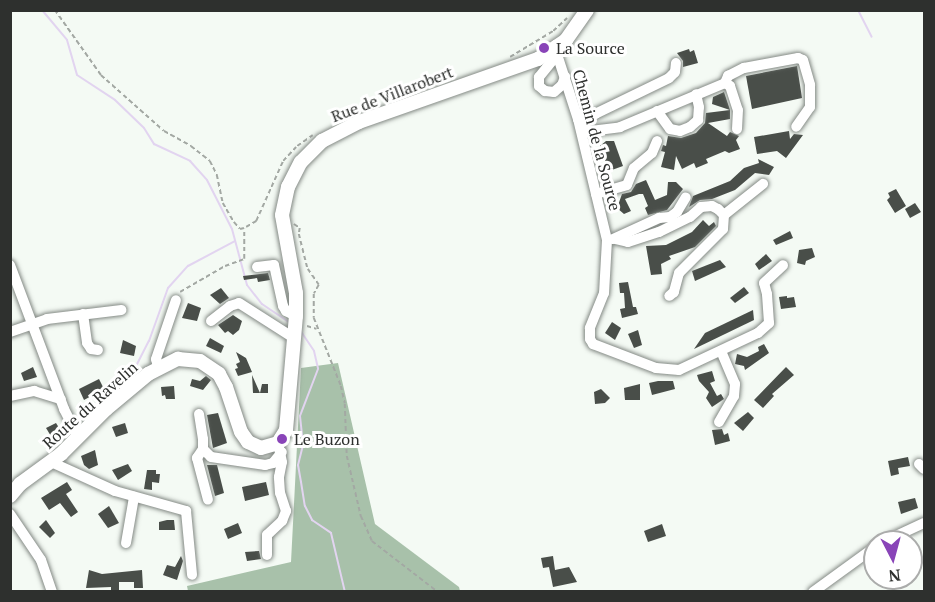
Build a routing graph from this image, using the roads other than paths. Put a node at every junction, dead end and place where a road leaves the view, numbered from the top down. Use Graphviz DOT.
graph roads {
  1 [pos="586,10"];
  2 [pos="557,42"];
  3 [pos="676,63"];
  4 [pos="565,77"];
  5 [pos="725,83"];
  6 [pos="696,94"];
  7 [pos="657,111"];
  8 [pos="578,119"];
  9 [pos="796,127"];
  10 [pos="737,129"];
  11 [pos="582,132"];
  12 [pos="657,141"];
  13 [pos="763,184"];
  14 [pos="596,194"];
  15 [pos="686,197"];
  16 [pos="724,215"];
  17 [pos="611,239"];
  18 [pos="10,265"];
  19 [pos="783,265"];
  20 [pos="257,267"];
  21 [pos="669,296"];
  22 [pos="176,300"];
  23 [pos="121,310"];
  24 [pos="83,314"];
  25 [pos="211,321"];
  26 [pos="32,324"];
  27 [pos="296,327"];
  28 [pos="10,332"];
  29 [pos="98,350"];
  30 [pos="721,351"];
  31 [pos="158,367"];
  32 [pos="10,396"];
  33 [pos="60,399"];
  34 [pos="199,414"];
  35 [pos="719,422"];
  36 [pos="78,437"];
  37 [pos="280,448"];
  38 [pos="202,449"];
  39 [pos="51,462"];
  40 [pos="134,497"];
  41 [pos="10,498"];
  42 [pos="208,500"];
  43 [pos="10,508"];
  44 [pos="10,514"];
  45 [pos="924,523"];
  46 [pos="909,530"];
  47 [pos="126,543"];
  48 [pos="267,555"];
  49 [pos="863,556"];
  50 [pos="192,575"];
  51 [pos="52,591"];
  52 [pos="813,591"];
  1 -- 2 [label="main road, Rue de Villarobert"];
  2 -- 4 [label="street, Chemin de la Source"];
  2 -- 4 [label="street"];
  2 -- 27 [label="main road, Rue de Villarobert"];
  3 -- 8 [label="street"];
  4 -- 8 [label="street, Chemin de la Source"];
  5 -- 6 [label="street"];
  5 -- 9 [label="street"];
  5 -- 10 [label="street"];
  6 -- 7 [label="street"];
  6 -- 7 [label="street"];
  7 -- 11 [label="street"];
  8 -- 11 [label="street, Chemin de la Source"];
  11 -- 14 [label="street, Chemin de la Source"];
  12 -- 14 [label="street"];
  13 -- 16 [label="street"];
  14 -- 17 [label="street, Chemin de la Source"];
  15 -- 17 [label="street"];
  16 -- 17 [label="street"];
  16 -- 21 [label="street"];
  17 -- 30 [label="street, Chemin de la Source"];
  18 -- 26 [label="street"];
  19 -- 30 [label="street"];
  20 -- 27 [label="street"];
  22 -- 31 [label="street"];
  23 -- 24 [label="street"];
  24 -- 26 [label="street"];
  24 -- 29 [label="street"];
  25 -- 27 [label="street"];
  26 -- 28 [label="street"];
  26 -- 33 [label="street"];
  27 -- 37 [label="main road"];
  30 -- 35 [label="street"];
  31 -- 36 [label="main road, Route du Ravelin"];
  31 -- 37 [label="main road, Route du Ravelin"];
  32 -- 33 [label="street"];
  33 -- 36 [label="street"];
  34 -- 38 [label="street"];
  36 -- 39 [label="main road, Route du Ravelin"];
  37 -- 38 [label="street"];
  37 -- 48 [label="street"];
  38 -- 42 [label="street"];
  39 -- 40 [label="street"];
  39 -- 41 [label="main road, Route du Ravelin"];
  40 -- 47 [label="street"];
  40 -- 50 [label="street"];
  41 -- 43 [label="main road"];
  44 -- 51 [label="street"];
  45 -- 46 [label="street"];
  49 -- 52 [label="street"];
}
